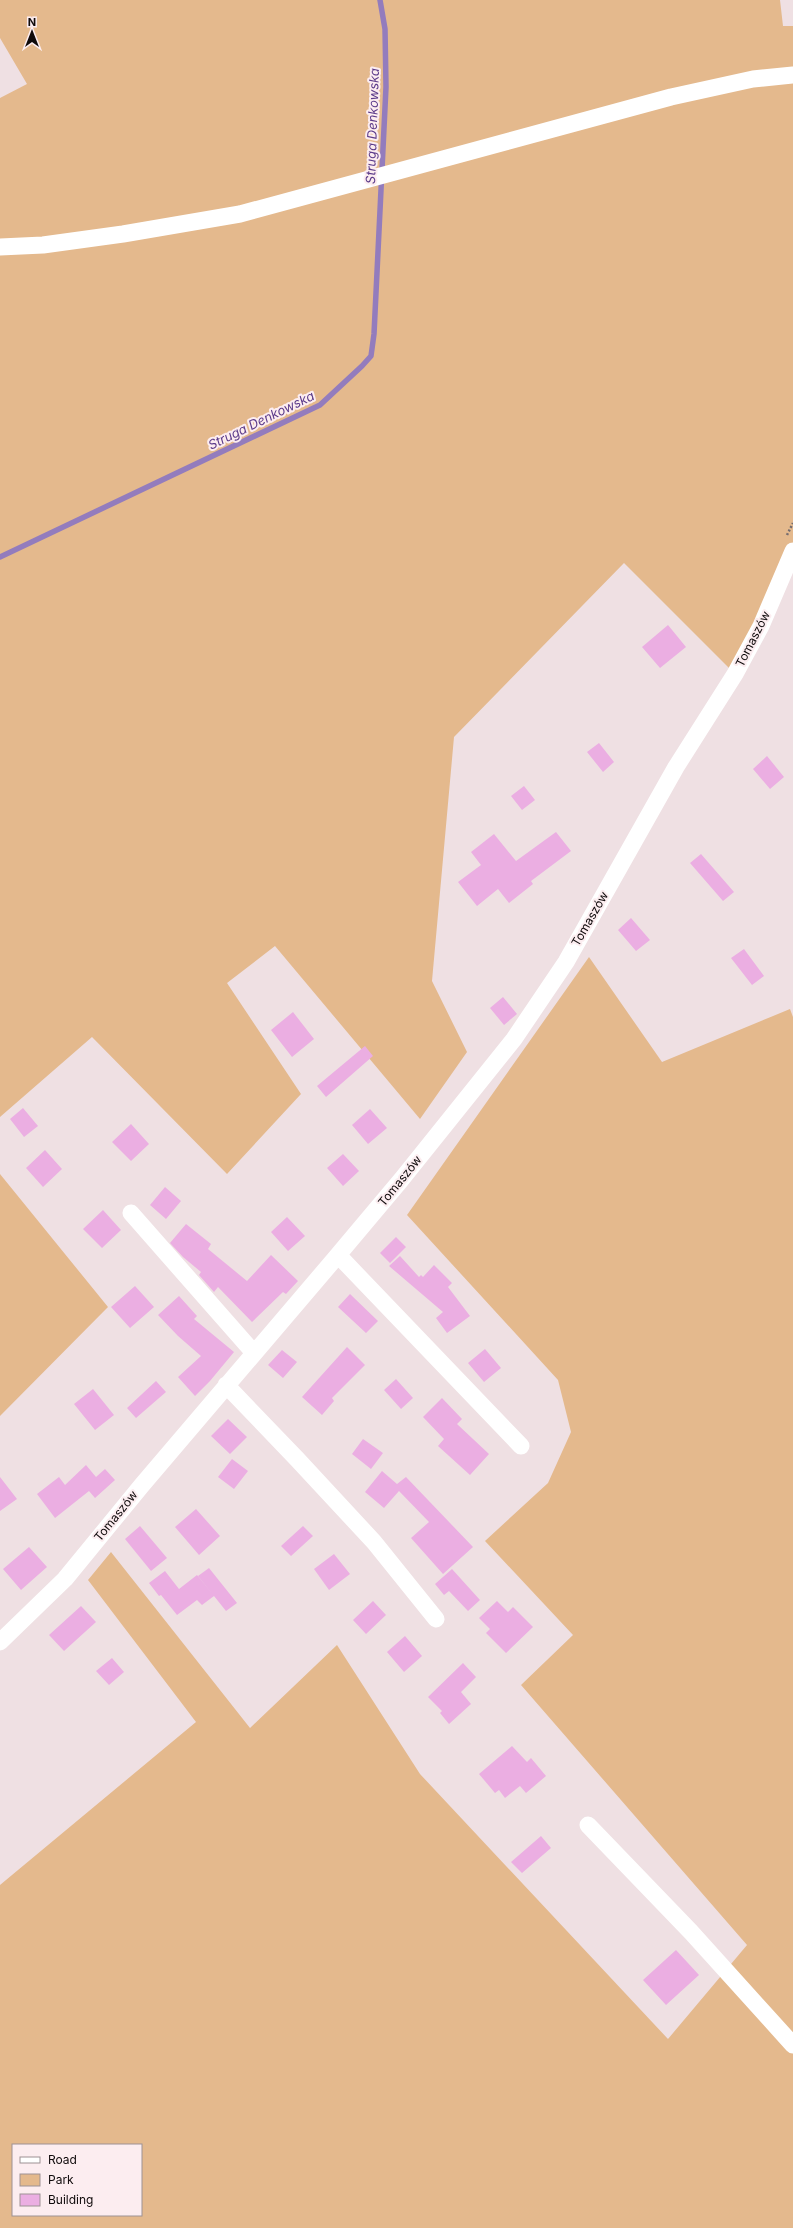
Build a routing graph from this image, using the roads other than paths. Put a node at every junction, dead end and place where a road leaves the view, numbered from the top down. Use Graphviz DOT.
graph roads {
  1 [pos="793,75"];
  2 [pos="0,247"];
  3 [pos="790,544"];
  4 [pos="131,1213"];
  5 [pos="338,1255"];
  6 [pos="254,1353"];
  7 [pos="226,1385"];
  8 [pos="521,1446"];
  9 [pos="436,1619"];
  10 [pos="0,1642"];
  11 [pos="588,1825"];
  12 [pos="793,2045"];
  1 -- 2 [label="street"];
  3 -- 5 [label="street, Tomaszów"];
  4 -- 6 [label="street"];
  5 -- 6 [label="street, Tomaszów"];
  5 -- 8 [label="street"];
  6 -- 7 [label="street, Tomaszów"];
  7 -- 9 [label="street"];
  7 -- 10 [label="street, Tomaszów"];
  11 -- 12 [label="street"];
}
